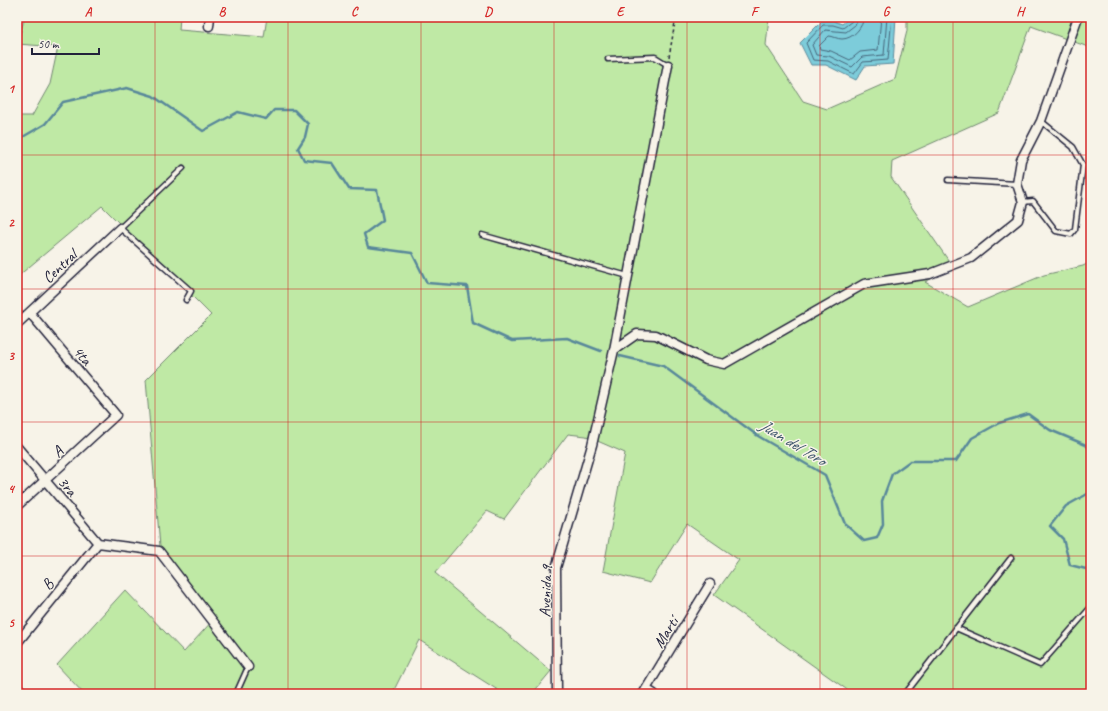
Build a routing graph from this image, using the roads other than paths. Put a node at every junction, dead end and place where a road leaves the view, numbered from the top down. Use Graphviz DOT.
graph roads {
  1 [pos="210,17"];
  2 [pos="1078,17"];
  3 [pos="210,26"];
  4 [pos="608,59"];
  5 [pos="668,65"];
  6 [pos="1041,121"];
  7 [pos="183,168"];
  8 [pos="948,180"];
  9 [pos="1017,184"];
  10 [pos="1023,202"];
  11 [pos="120,228"];
  12 [pos="482,235"];
  13 [pos="628,276"];
  14 [pos="186,300"];
  15 [pos="30,313"];
  16 [pos="17,324"];
  17 [pos="614,350"];
  18 [pos="116,415"];
  19 [pos="17,447"];
  20 [pos="45,481"];
  21 [pos="17,506"];
  22 [pos="98,543"];
  23 [pos="1010,558"];
  24 [pos="710,584"];
  25 [pos="1091,607"];
  26 [pos="956,628"];
  27 [pos="17,643"];
  28 [pos="248,667"];
  29 [pos="17,686"];
  30 [pos="645,691"];
  31 [pos="24,694"];
  32 [pos="236,694"];
  33 [pos="557,694"];
  34 [pos="654,694"];
  35 [pos="905,694"];
  1 -- 3 [label="street"];
  2 -- 6 [label="street"];
  4 -- 5 [label="lane"];
  5 -- 13 [label="street, Avenida 9"];
  6 -- 9 [label="street"];
  6 -- 10 [label="lane"];
  7 -- 11 [label="lane"];
  8 -- 9 [label="lane"];
  9 -- 10 [label="street"];
  10 -- 17 [label="street"];
  11 -- 14 [label="lane"];
  11 -- 15 [label="street, Central"];
  12 -- 13 [label="lane"];
  13 -- 17 [label="street, Avenida 9"];
  15 -- 16 [label="street, Central"];
  15 -- 18 [label="street, 4ta"];
  17 -- 33 [label="street, Avenida 9"];
  18 -- 20 [label="street, A"];
  19 -- 20 [label="street, 3ra"];
  20 -- 21 [label="street, A"];
  20 -- 22 [label="street, 3ra"];
  22 -- 27 [label="street, B"];
  22 -- 28 [label="street"];
  23 -- 26 [label="lane"];
  24 -- 30 [label="street, Martí"];
  25 -- 26 [label="lane"];
  26 -- 35 [label="lane"];
  28 -- 32 [label="lane"];
  29 -- 31 [label="street"];
  30 -- 34 [label="street"];
}
